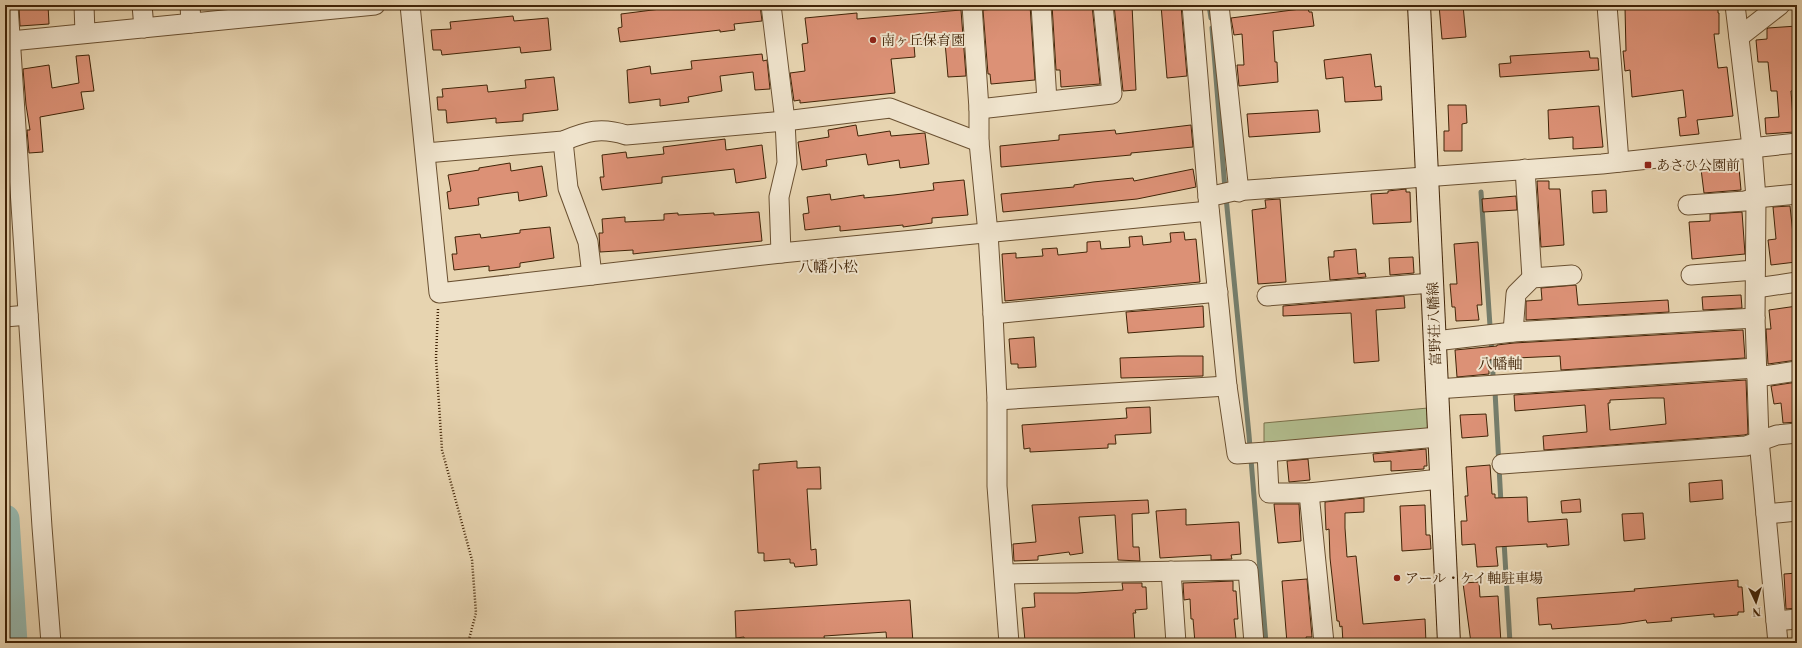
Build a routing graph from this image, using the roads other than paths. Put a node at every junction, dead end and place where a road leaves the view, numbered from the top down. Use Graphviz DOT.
graph roads {
  1 [pos="8,5"];
  2 [pos="84,5"];
  3 [pos="142,5"];
  4 [pos="410,5"];
  5 [pos="770,5"];
  6 [pos="972,5"];
  7 [pos="1041,5"];
  8 [pos="1103,5"];
  9 [pos="1192,5"];
  10 [pos="1219,5"];
  11 [pos="1419,5"];
  12 [pos="1607,5"];
  13 [pos="1735,5"];
  14 [pos="1780,5"];
  15 [pos="363,6"];
  16 [pos="289,9"];
  17 [pos="235,12"];
  18 [pos="190,14"];
  19 [pos="144,28"];
  20 [pos="85,33"];
  21 [pos="1739,37"];
  22 [pos="11,41"];
  23 [pos="1048,101"];
  24 [pos="979,109"];
  25 [pos="785,121"];
  26 [pos="563,141"];
  27 [pos="979,142"];
  28 [pos="1797,142"];
  29 [pos="1752,147"];
  30 [pos="426,153"];
  31 [pos="1619,162"];
  32 [pos="1525,169"];
  33 [pos="1428,176"];
  34 [pos="1797,194"];
  35 [pos="1222,197"];
  36 [pos="1756,198"];
  37 [pos="1688,205"];
  38 [pos="988,233"];
  39 [pos="781,253"];
  40 [pos="592,275"];
  41 [pos="1572,275"];
  42 [pos="1691,275"];
  43 [pos="1532,278"];
  44 [pos="1755,279"];
  45 [pos="1797,282"];
  46 [pos="1432,283"];
  47 [pos="1218,292"];
  48 [pos="1267,296"];
  49 [pos="993,314"];
  50 [pos="18,316"];
  51 [pos="1755,318"];
  52 [pos="1513,332"];
  53 [pos="1435,340"];
  54 [pos="1797,370"];
  55 [pos="1756,372"];
  56 [pos="1227,386"];
  57 [pos="1436,389"];
  58 [pos="997,400"];
  59 [pos="1797,433"];
  60 [pos="1438,437"];
  61 [pos="1759,440"];
  62 [pos="1256,453"];
  63 [pos="1502,464"];
  64 [pos="1440,479"];
  65 [pos="1310,493"];
  66 [pos="1797,511"];
  67 [pos="1766,514"];
  68 [pos="1171,571"];
  69 [pos="1005,574"];
  70 [pos="1797,619"];
  71 [pos="1776,621"];
  72 [pos="51,643"];
  73 [pos="1009,643"];
  74 [pos="1176,643"];
  75 [pos="1254,643"];
  76 [pos="1324,643"];
  77 [pos="1449,643"];
  78 [pos="1778,643"];
  1 -- 22 [label="street"];
  2 -- 20 [label="street"];
  3 -- 19 [label="street"];
  4 -- 30 [label="street"];
  5 -- 25 [label="street"];
  6 -- 24 [label="street"];
  7 -- 23 [label="street"];
  8 -- 23 [label="street"];
  9 -- 35 [label="street"];
  10 -- 35 [label="street"];
  11 -- 33 [label="main road, 富野荘八幡線"];
  12 -- 31 [label="street"];
  13 -- 21 [label="street"];
  14 -- 21 [label="street"];
  15 -- 16 [label="street"];
  16 -- 17 [label="street"];
  17 -- 18 [label="street"];
  18 -- 19 [label="street"];
  19 -- 20 [label="street"];
  20 -- 22 [label="street"];
  21 -- 29 [label="street"];
  22 -- 50 [label="street"];
  23 -- 24 [label="street"];
  24 -- 27 [label="street"];
  25 -- 26 [label="street"];
  25 -- 27 [label="street"];
  25 -- 39 [label="street"];
  26 -- 30 [label="street"];
  26 -- 40 [label="street"];
  27 -- 38 [label="street"];
  28 -- 29 [label="street"];
  29 -- 31 [label="street"];
  29 -- 36 [label="street"];
  30 -- 40 [label="street"];
  31 -- 32 [label="street"];
  32 -- 33 [label="street"];
  32 -- 43 [label="street"];
  33 -- 35 [label="street"];
  33 -- 46 [label="main road, 富野荘八幡線"];
  34 -- 36 [label="street"];
  35 -- 38 [label="street"];
  35 -- 47 [label="street"];
  36 -- 37 [label="street"];
  36 -- 44 [label="street"];
  38 -- 39 [label="street"];
  38 -- 49 [label="street"];
  39 -- 40 [label="street"];
  41 -- 43 [label="street"];
  42 -- 44 [label="street"];
  43 -- 52 [label="street"];
  44 -- 45 [label="street"];
  44 -- 51 [label="street"];
  46 -- 48 [label="street"];
  46 -- 53 [label="main road, 富野荘八幡線"];
  47 -- 49 [label="street"];
  47 -- 56 [label="street"];
  49 -- 58 [label="street"];
  50 -- 72 [label="street"];
  51 -- 52 [label="street"];
  51 -- 55 [label="street"];
  52 -- 53 [label="street"];
  53 -- 57 [label="main road, 富野荘八幡線"];
  54 -- 55 [label="street"];
  55 -- 57 [label="street"];
  55 -- 61 [label="street"];
  56 -- 58 [label="street"];
  56 -- 62 [label="street"];
  57 -- 60 [label="main road, 富野荘八幡線"];
  58 -- 69 [label="street"];
  59 -- 61 [label="street"];
  60 -- 62 [label="street"];
  60 -- 64 [label="main road, 富野荘八幡線"];
  61 -- 63 [label="street"];
  61 -- 67 [label="street"];
  62 -- 65 [label="street"];
  64 -- 65 [label="street"];
  64 -- 77 [label="main road, 富野荘八幡線"];
  65 -- 76 [label="street"];
  66 -- 67 [label="street"];
  67 -- 71 [label="street"];
  68 -- 69 [label="street"];
  68 -- 74 [label="street"];
  68 -- 75 [label="street"];
  69 -- 73 [label="street"];
  70 -- 71 [label="street"];
  71 -- 78 [label="street"];
}
